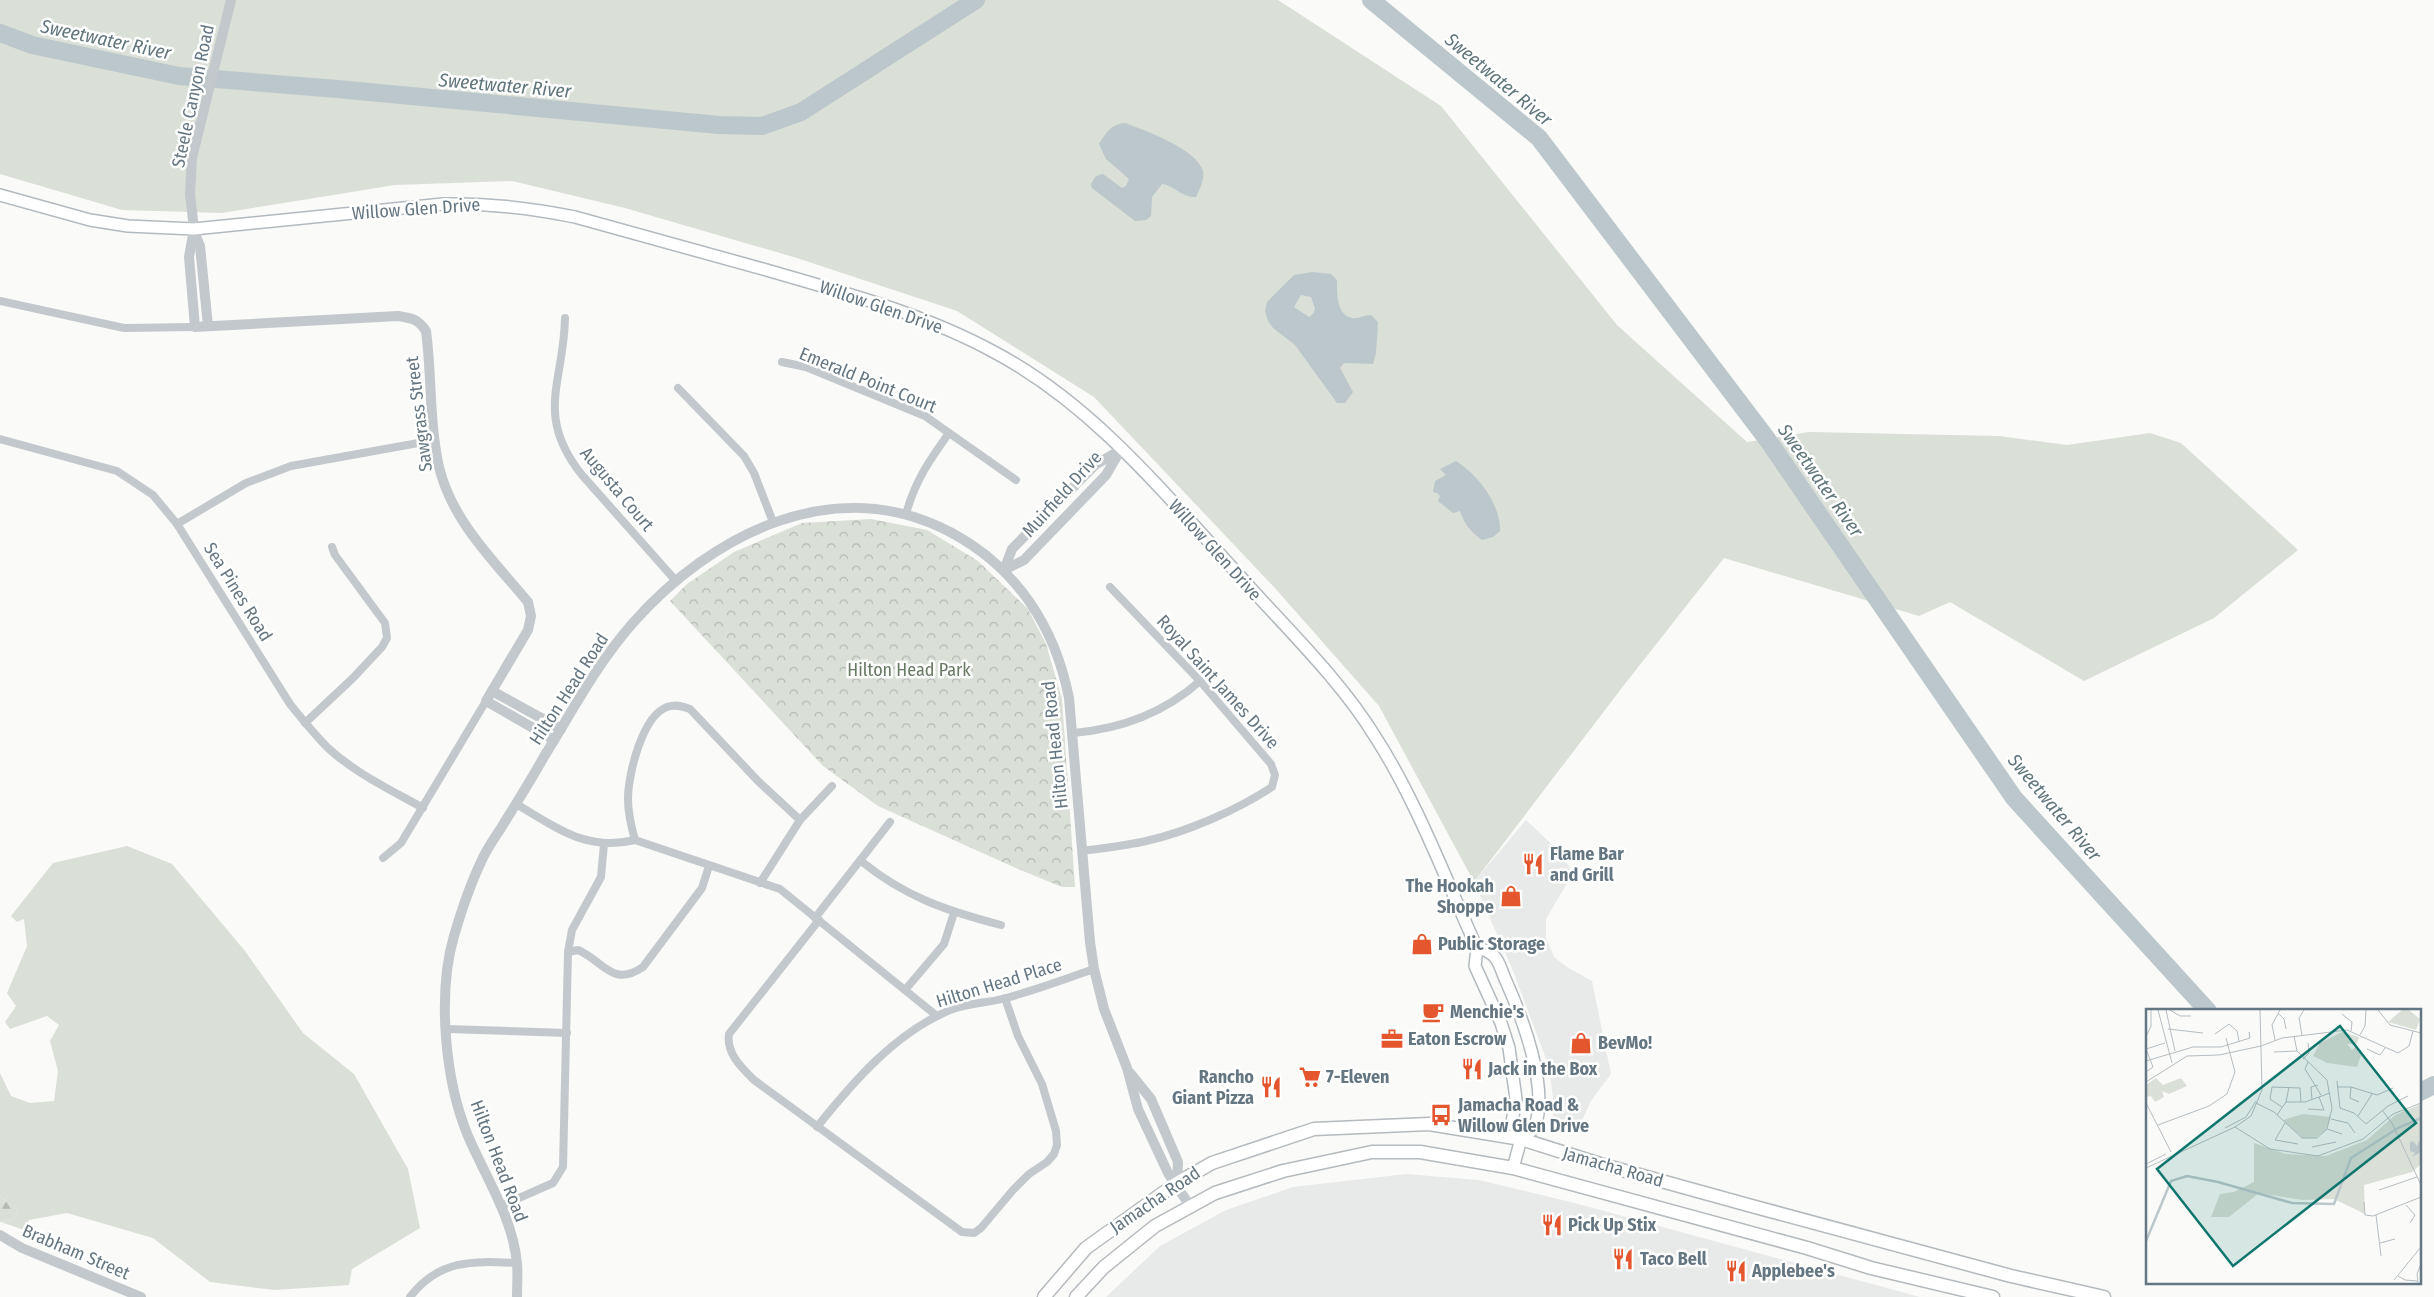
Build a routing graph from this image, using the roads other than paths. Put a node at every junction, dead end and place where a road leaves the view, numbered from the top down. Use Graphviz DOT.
graph roads {
  1 [pos="231,0"];
  2 [pos="0,195"];
  3 [pos="194,229"];
  4 [pos="0,301"];
  5 [pos="566,318"];
  6 [pos="208,326"];
  7 [pos="195,327"];
  8 [pos="782,362"];
  9 [pos="678,388"];
  10 [pos="950,433"];
  11 [pos="0,439"];
  12 [pos="435,440"];
  13 [pos="1122,449"];
  14 [pos="1016,480"];
  15 [pos="906,514"];
  16 [pos="773,522"];
  17 [pos="177,524"];
  18 [pos="332,547"];
  19 [pos="1004,570"];
  20 [pos="676,581"];
  21 [pos="1110,587"];
  22 [pos="1200,681"];
  23 [pos="492,691"];
  24 [pos="486,701"];
  25 [pos="305,723"];
  26 [pos="561,729"];
  27 [pos="1073,733"];
  28 [pos="554,740"];
  29 [pos="832,786"];
  30 [pos="516,804"];
  31 [pos="423,808"];
  32 [pos="800,820"];
  33 [pos="890,822"];
  34 [pos="635,840"];
  35 [pos="604,844"];
  36 [pos="1082,851"];
  37 [pos="383,858"];
  38 [pos="861,861"];
  39 [pos="709,866"];
  40 [pos="760,883"];
  41 [pos="954,913"];
  42 [pos="817,919"];
  43 [pos="1001,925"];
  44 [pos="1477,948"];
  45 [pos="568,952"];
  46 [pos="1094,970"];
  47 [pos="905,990"];
  48 [pos="1005,998"];
  49 [pos="937,1016"];
  50 [pos="447,1029"];
  51 [pos="567,1033"];
  52 [pos="1127,1068"];
  53 [pos="816,1127"];
  54 [pos="1521,1139"];
  55 [pos="1513,1168"];
  56 [pos="1177,1183"];
  57 [pos="501,1206"];
  58 [pos="1190,1206"];
  59 [pos="0,1235"];
  60 [pos="517,1263"];
  61 [pos="141,1297"];
  62 [pos="410,1297"];
  63 [pos="517,1297"];
  64 [pos="1044,1297"];
  65 [pos="1076,1297"];
  66 [pos="1994,1297"];
  67 [pos="2104,1297"];
  1 -- 3 [label="street, Steele Canyon Road"];
  2 -- 3 [label="main road, Willow Glen Drive"];
  3 -- 6 [label="street"];
  3 -- 7 [label="street"];
  3 -- 13 [label="main road, Willow Glen Drive"];
  4 -- 7 [label="street, Sawgrass Street"];
  5 -- 20 [label="street, Augusta Court"];
  6 -- 7 [label="street, Sawgrass Street"];
  6 -- 12 [label="street, Sawgrass Street"];
  8 -- 10 [label="street, Emerald Point Court"];
  9 -- 16 [label="street"];
  10 -- 14 [label="street, Emerald Point Court"];
  10 -- 15 [label="street"];
  11 -- 17 [label="street, Sea Pines Road"];
  12 -- 17 [label="street"];
  12 -- 23 [label="street, Sawgrass Street"];
  13 -- 19 [label="street, Muirfield Drive"];
  13 -- 19 [label="street, Muirfield Drive"];
  13 -- 44 [label="main road, Willow Glen Drive"];
  15 -- 16 [label="street, Hilton Head Road"];
  15 -- 19 [label="street, Hilton Head Road"];
  16 -- 20 [label="street, Hilton Head Road"];
  17 -- 25 [label="street, Sea Pines Road"];
  18 -- 25 [label="street"];
  19 -- 27 [label="street, Hilton Head Road"];
  20 -- 26 [label="street, Hilton Head Road"];
  21 -- 22 [label="street, Royal Saint James Drive"];
  22 -- 27 [label="street"];
  22 -- 36 [label="street, Royal Saint James Drive"];
  23 -- 24 [label="street, Sawgrass Street"];
  23 -- 26 [label="street"];
  24 -- 28 [label="street"];
  24 -- 31 [label="street, Sawgrass Street"];
  25 -- 31 [label="street, Sea Pines Road"];
  26 -- 28 [label="street, Hilton Head Road"];
  27 -- 36 [label="street, Hilton Head Road"];
  28 -- 30 [label="street, Hilton Head Road"];
  29 -- 32 [label="street"];
  30 -- 35 [label="street"];
  30 -- 50 [label="street, Hilton Head Road"];
  31 -- 37 [label="street, Sawgrass Street"];
  32 -- 34 [label="street"];
  32 -- 40 [label="street"];
  33 -- 38 [label="street"];
  34 -- 35 [label="street"];
  34 -- 39 [label="street"];
  35 -- 45 [label="street"];
  36 -- 46 [label="street, Hilton Head Road"];
  38 -- 41 [label="street"];
  38 -- 42 [label="street"];
  39 -- 40 [label="street"];
  39 -- 45 [label="street"];
  40 -- 42 [label="street"];
  41 -- 43 [label="street"];
  41 -- 47 [label="street"];
  42 -- 47 [label="street"];
  42 -- 53 [label="street"];
  44 -- 54 [label="main road, Willow Glen Drive"];
  44 -- 54 [label="main road"];
  45 -- 51 [label="street"];
  46 -- 48 [label="street, Hilton Head Place"];
  46 -- 52 [label="street, Hilton Head Road"];
  47 -- 49 [label="street"];
  48 -- 49 [label="street, Hilton Head Place"];
  48 -- 53 [label="street"];
  49 -- 53 [label="street, Hilton Head Place"];
  50 -- 51 [label="street"];
  50 -- 57 [label="street, Hilton Head Road"];
  51 -- 57 [label="street"];
  52 -- 56 [label="street, Hilton Head Road"];
  52 -- 56 [label="street, Hilton Head Road"];
  54 -- 55 [label="main road"];
  54 -- 56 [label="main road, Jamacha Road"];
  54 -- 67 [label="main road, Jamacha Road"];
  55 -- 58 [label="main road, Jamacha Road"];
  55 -- 66 [label="main road, Jamacha Road"];
  56 -- 58 [label="street, Hilton Head Road"];
  56 -- 64 [label="main road, Jamacha Road"];
  57 -- 60 [label="street, Hilton Head Road"];
  58 -- 65 [label="main road, Jamacha Road"];
  59 -- 61 [label="street, Brabham Street"];
  60 -- 62 [label="street"];
  60 -- 63 [label="street, Hilton Head Road"];
}
